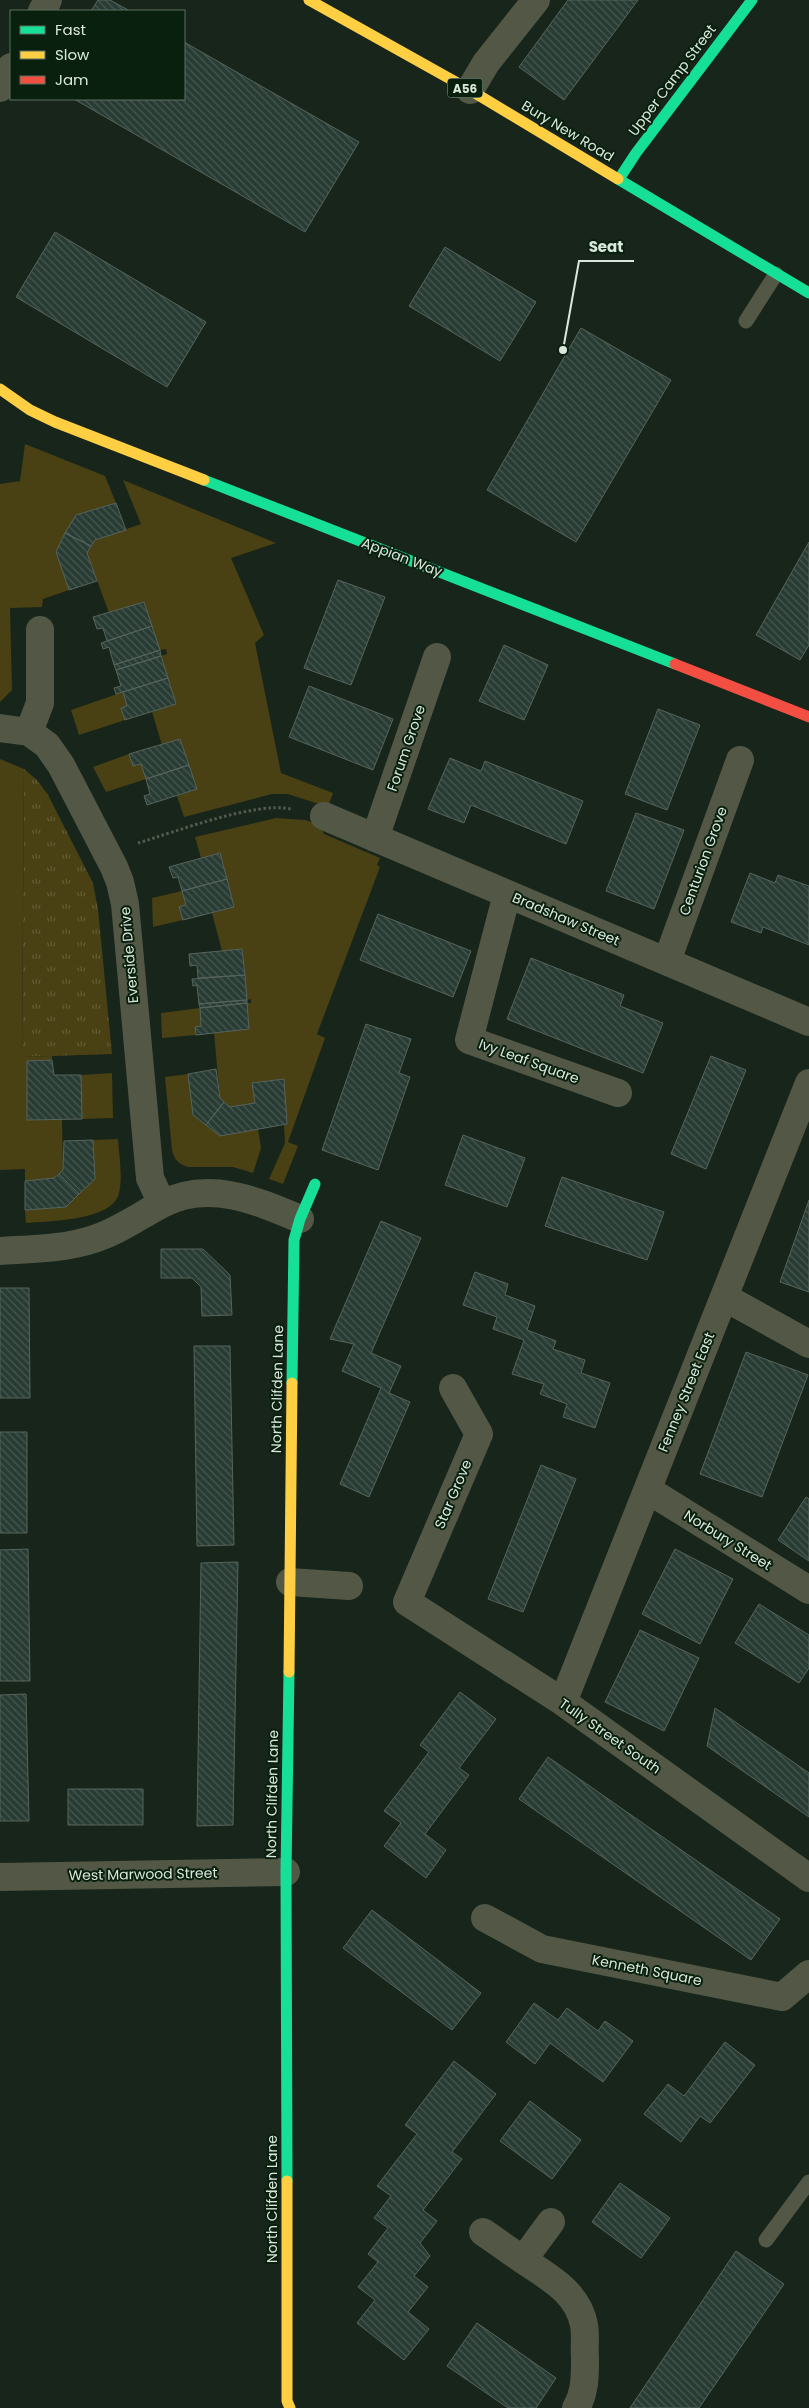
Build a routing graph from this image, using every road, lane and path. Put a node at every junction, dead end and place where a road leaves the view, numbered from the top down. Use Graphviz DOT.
graph roads {
  1 [pos="309,0"];
  2 [pos="536,0"];
  3 [pos="752,0"];
  4 [pos="10,69"];
  5 [pos="0,88"];
  6 [pos="470,90"];
  7 [pos="619,179"];
  8 [pos="776,274"];
  9 [pos="809,293"];
  10 [pos="746,321"];
  11 [pos="0,389"];
  12 [pos="40,630"];
  13 [pos="437,658"];
  14 [pos="809,717"];
  15 [pos="0,728"];
  16 [pos="29,732"];
  17 [pos="740,760"];
  18 [pos="324,816"];
  19 [pos="375,838"];
  20 [pos="108,855"];
  21 [pos="508,894"];
  22 [pos="667,961"];
  23 [pos="809,1022"];
  24 [pos="809,1083"];
  25 [pos="618,1093"];
  26 [pos="315,1184"];
  27 [pos="162,1204"];
  28 [pos="300,1220"];
  29 [pos="0,1251"];
  30 [pos="724,1296"];
  31 [pos="809,1344"];
  32 [pos="453,1388"];
  33 [pos="648,1490"];
  34 [pos="290,1582"];
  35 [pos="349,1586"];
  36 [pos="809,1590"];
  37 [pos="406,1602"];
  38 [pos="563,1702"];
  39 [pos="286,1872"];
  40 [pos="0,1876"];
  41 [pos="809,1878"];
  42 [pos="485,1918"];
  43 [pos="809,1974"];
  44 [pos="809,2182"];
  45 [pos="551,2222"];
  46 [pos="482,2232"];
  47 [pos="766,2240"];
  48 [pos="523,2260"];
  49 [pos="290,2408"];
  50 [pos="576,2408"];
  1 -- 6 [label="main road, Bury New Road / A56"];
  2 -- 6 [label="street"];
  3 -- 7 [label="main road, Upper Camp Street"];
  4 -- 5 [label="street"];
  6 -- 7 [label="main road, Bury New Road / A56"];
  7 -- 8 [label="main road, Bury New Road / A56"];
  8 -- 9 [label="main road, Bury New Road / A56"];
  8 -- 10 [label="lane"];
  11 -- 14 [label="main road, Appian Way"];
  12 -- 16 [label="street"];
  13 -- 19 [label="street, Forum Grove"];
  15 -- 16 [label="street"];
  16 -- 20 [label="street, Everside Drive"];
  17 -- 22 [label="street, Centurion Grove"];
  18 -- 19 [label="street, Bradshaw Street"];
  18 -- 20 [label="path"];
  19 -- 21 [label="street, Bradshaw Street"];
  20 -- 27 [label="street, Everside Drive"];
  21 -- 22 [label="street, Bradshaw Street"];
  21 -- 25 [label="street, Ivy Leaf Square"];
  22 -- 23 [label="street, Bradshaw Street"];
  24 -- 30 [label="street, Fenney Street East"];
  26 -- 28 [label="main road, North Clifden Lane"];
  27 -- 28 [label="street"];
  27 -- 29 [label="street"];
  28 -- 34 [label="main road, North Clifden Lane"];
  30 -- 31 [label="street"];
  30 -- 33 [label="street, Fenney Street East"];
  32 -- 37 [label="street, Star Grove"];
  33 -- 36 [label="street, Norbury Street"];
  33 -- 38 [label="street, Fenney Street East"];
  34 -- 35 [label="street"];
  34 -- 39 [label="main road, North Clifden Lane"];
  37 -- 38 [label="street, Tully Street South"];
  38 -- 41 [label="street, Tully Street South"];
  39 -- 40 [label="street, West Marwood Street"];
  39 -- 49 [label="main road, North Clifden Lane"];
  42 -- 43 [label="street, Kenneth Square"];
  44 -- 47 [label="lane"];
  45 -- 48 [label="street"];
  46 -- 48 [label="street"];
  48 -- 50 [label="street"];
}
